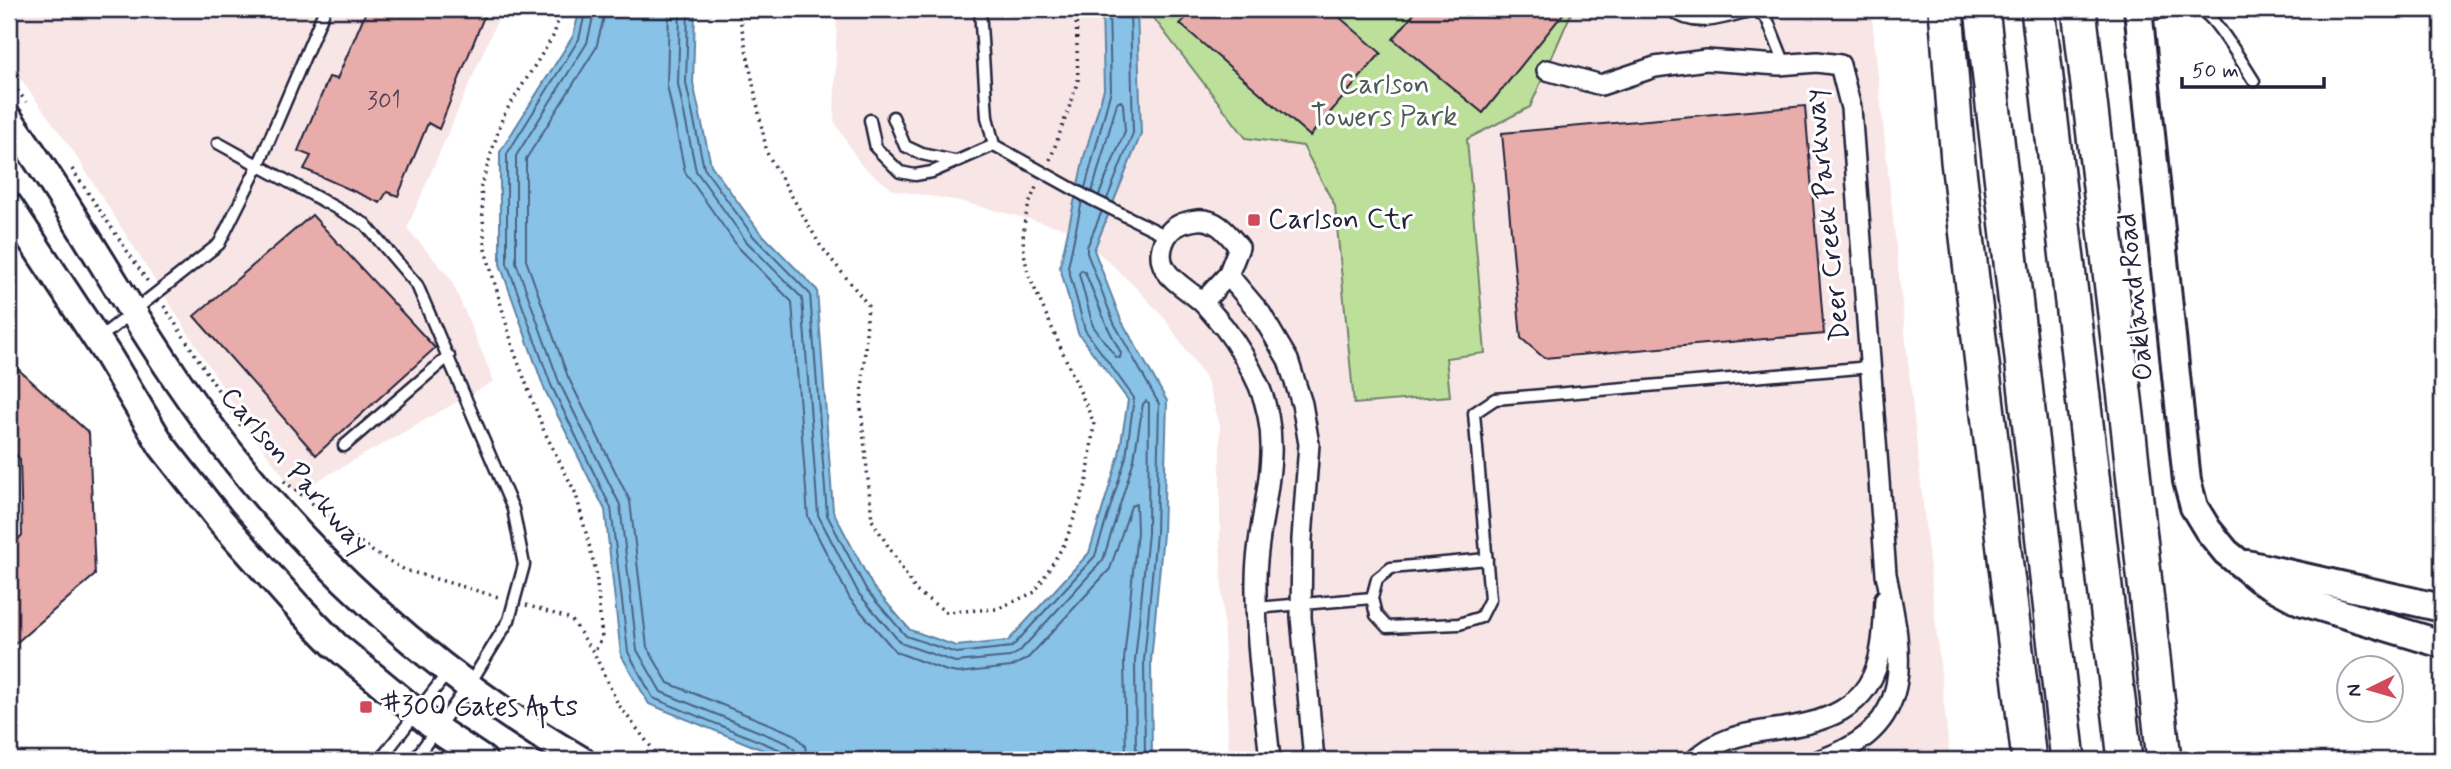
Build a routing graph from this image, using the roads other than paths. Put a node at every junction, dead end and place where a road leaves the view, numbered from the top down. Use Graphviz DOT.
graph roads {
  1 [pos="325,9"];
  2 [pos="980,9"];
  3 [pos="1669,9"];
  4 [pos="1756,9"];
  5 [pos="1936,9"];
  6 [pos="1946,9"];
  7 [pos="1982,9"];
  8 [pos="2038,9"];
  9 [pos="2081,9"];
  10 [pos="2139,12"];
  11 [pos="1785,64"];
  12 [pos="1547,70"];
  13 [pos="2254,81"];
  14 [pos="21,116"];
  15 [pos="893,117"];
  16 [pos="870,120"];
  17 [pos="218,143"];
  18 [pos="994,145"];
  19 [pos="954,161"];
  20 [pos="1958,161"];
  21 [pos="260,164"];
  22 [pos="9,206"];
  23 [pos="1167,236"];
  24 [pos="1228,275"];
  25 [pos="1203,302"];
  26 [pos="134,311"];
  27 [pos="97,340"];
  28 [pos="449,356"];
  29 [pos="1871,367"];
  30 [pos="344,446"];
  31 [pos="1487,559"];
  32 [pos="2238,563"];
  33 [pos="1886,574"];
  34 [pos="1372,598"];
  35 [pos="1301,604"];
  36 [pos="1256,608"];
  37 [pos="2442,608"];
  38 [pos="2442,644"];
  39 [pos="2155,662"];
  40 [pos="459,678"];
  41 [pos="428,722"];
  42 [pos="2026,751"];
  43 [pos="380,760"];
  44 [pos="414,760"];
  45 [pos="482,760"];
  46 [pos="581,760"];
  47 [pos="1270,760"];
  48 [pos="1314,760"];
  49 [pos="1695,760"];
  50 [pos="1820,760"];
  51 [pos="2068,760"];
  52 [pos="2125,760"];
  53 [pos="2164,760"];
  54 [pos="2170,760"];
  1 -- 21 [label="lane"];
  2 -- 18 [label="lane"];
  3 -- 4 [label="lane"];
  4 -- 11 [label="lane"];
  5 -- 20 [label="highway"];
  6 -- 20 [label="highway"];
  7 -- 51 [label="highway"];
  8 -- 52 [label="highway"];
  9 -- 39 [label="highway"];
  10 -- 13 [label="lane"];
  10 -- 32 [label="main road, Oakland Road"];
  11 -- 12 [label="street, Deer Creek Parkway"];
  11 -- 29 [label="street, Deer Creek Parkway"];
  14 -- 26 [label="main road, Carlson Parkway"];
  15 -- 19 [label="lane"];
  16 -- 19 [label="lane"];
  17 -- 21 [label="lane"];
  18 -- 19 [label="lane"];
  18 -- 23 [label="lane"];
  20 -- 42 [label="highway"];
  21 -- 26 [label="lane"];
  21 -- 28 [label="lane"];
  22 -- 27 [label="main road"];
  23 -- 24 [label="street"];
  23 -- 25 [label="street"];
  24 -- 25 [label="street"];
  24 -- 35 [label="street"];
  25 -- 36 [label="street"];
  26 -- 27 [label="lane"];
  26 -- 40 [label="main road, Carlson Parkway"];
  27 -- 41 [label="main road"];
  28 -- 30 [label="lane"];
  28 -- 40 [label="lane"];
  29 -- 31 [label="lane"];
  29 -- 33 [label="street, Deer Creek Parkway"];
  31 -- 34 [label="lane"];
  31 -- 34 [label="lane"];
  32 -- 37 [label="main road"];
  32 -- 38 [label="main road, Oakland Road"];
  33 -- 49 [label="street, Deer Creek Parkway"];
  33 -- 50 [label="street, Deer Creek Parkway"];
  34 -- 35 [label="lane"];
  35 -- 36 [label="lane"];
  35 -- 48 [label="street"];
  36 -- 47 [label="street"];
  39 -- 53 [label="highway"];
  39 -- 54 [label="highway"];
  40 -- 41 [label="lane"];
  40 -- 41 [label="lane"];
  40 -- 46 [label="main road, Carlson Parkway"];
  41 -- 43 [label="lane"];
  41 -- 44 [label="lane"];
  41 -- 45 [label="main road"];
}
